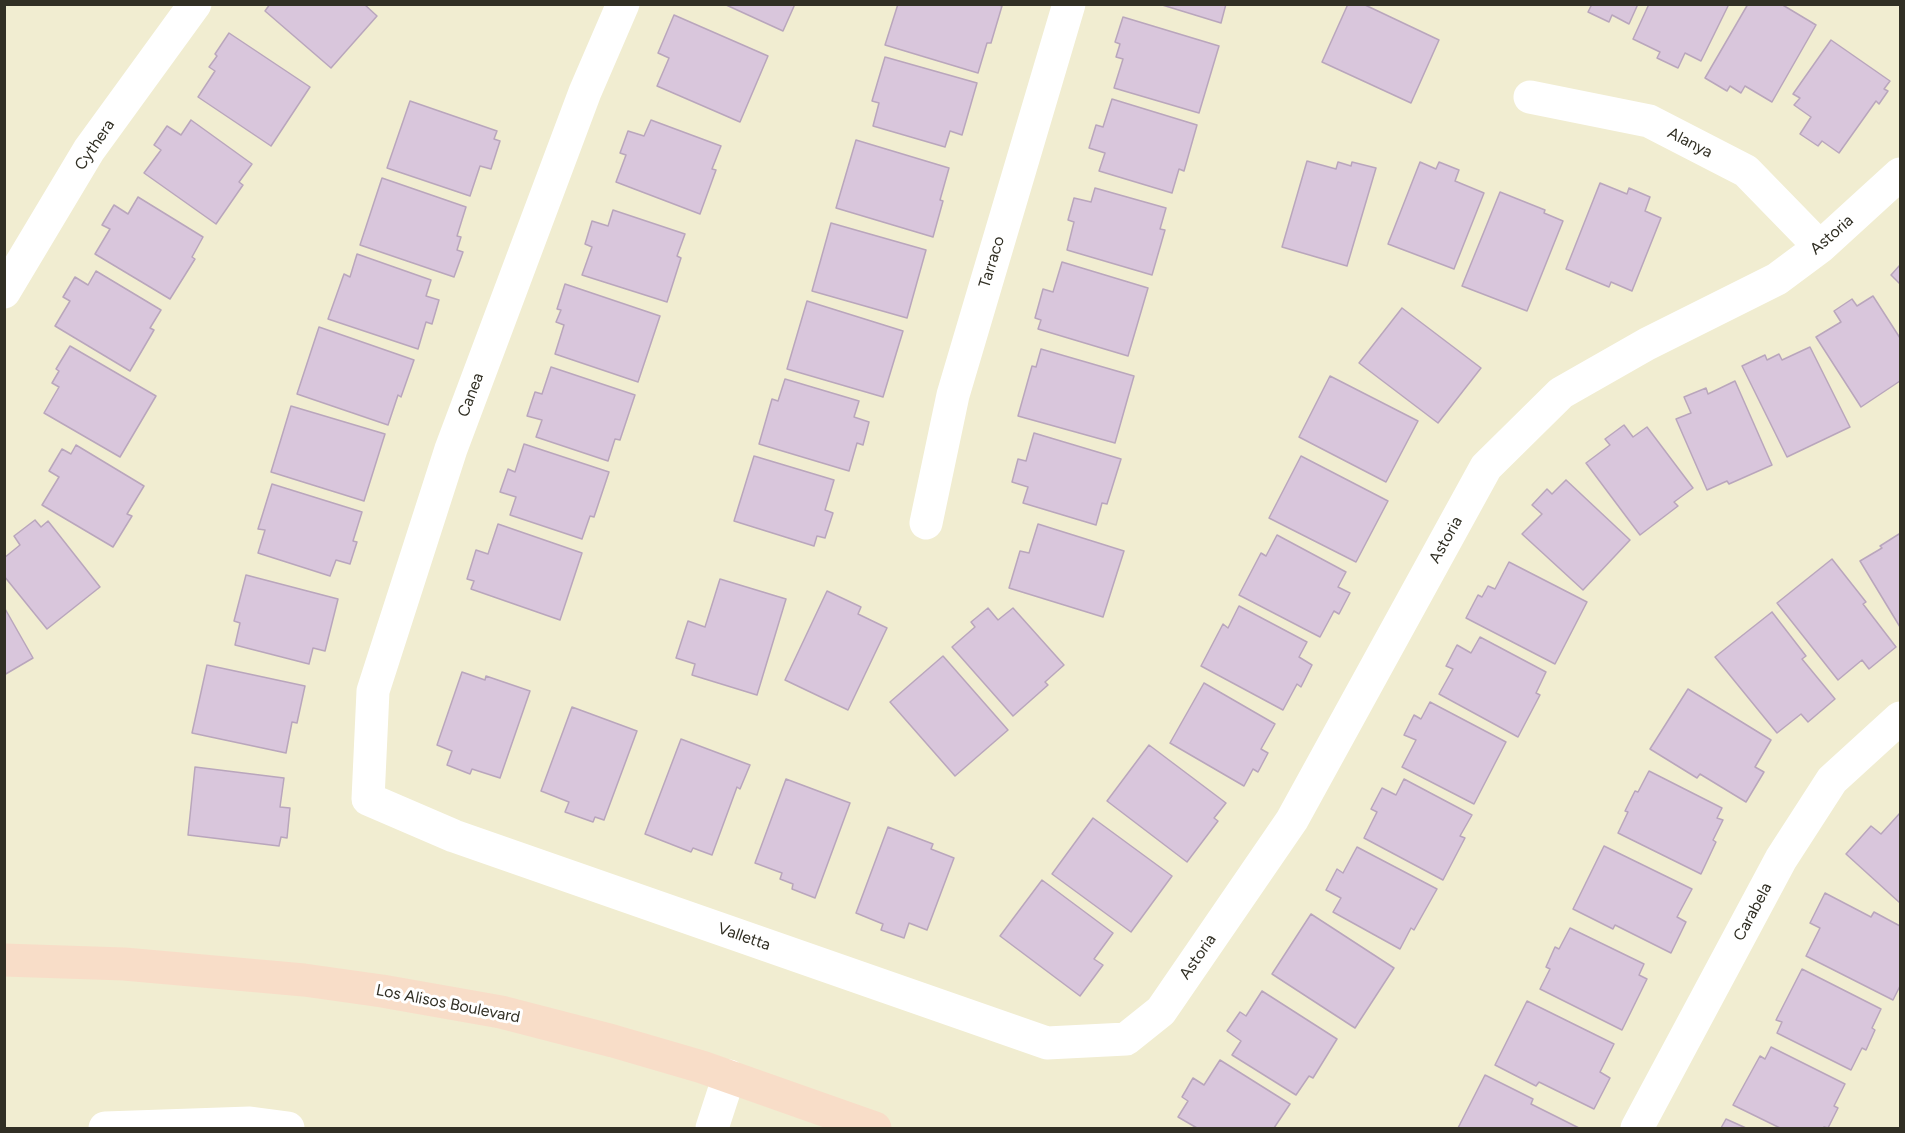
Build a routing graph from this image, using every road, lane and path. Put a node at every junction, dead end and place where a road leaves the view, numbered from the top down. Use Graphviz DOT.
graph roads {
  1 [pos="195,4"];
  2 [pos="623,4"];
  3 [pos="1069,4"];
  4 [pos="1530,97"];
  5 [pos="1900,174"];
  6 [pos="1820,247"];
  7 [pos="4,292"];
  8 [pos="926,523"];
  9 [pos="1900,718"];
  10 [pos="368,799"];
  11 [pos="4,960"];
  12 [pos="1126,1038"];
  13 [pos="729,1076"];
  14 [pos="105,1128"];
  15 [pos="288,1128"];
  16 [pos="712,1128"];
  17 [pos="875,1128"];
  18 [pos="1637,1128"];
  1 -- 7 [label="street, Cythera"];
  2 -- 10 [label="street, Canea"];
  3 -- 8 [label="street, Tarraco"];
  4 -- 6 [label="street, Alanya"];
  5 -- 6 [label="street, Astoria"];
  6 -- 12 [label="street, Astoria"];
  9 -- 18 [label="street, Carabela"];
  10 -- 12 [label="street, Valletta"];
  11 -- 13 [label="main road, Los Alisos Boulevard"];
  13 -- 16 [label="street"];
  13 -- 17 [label="main road, Los Alisos Boulevard"];
  14 -- 15 [label="street"];
}
